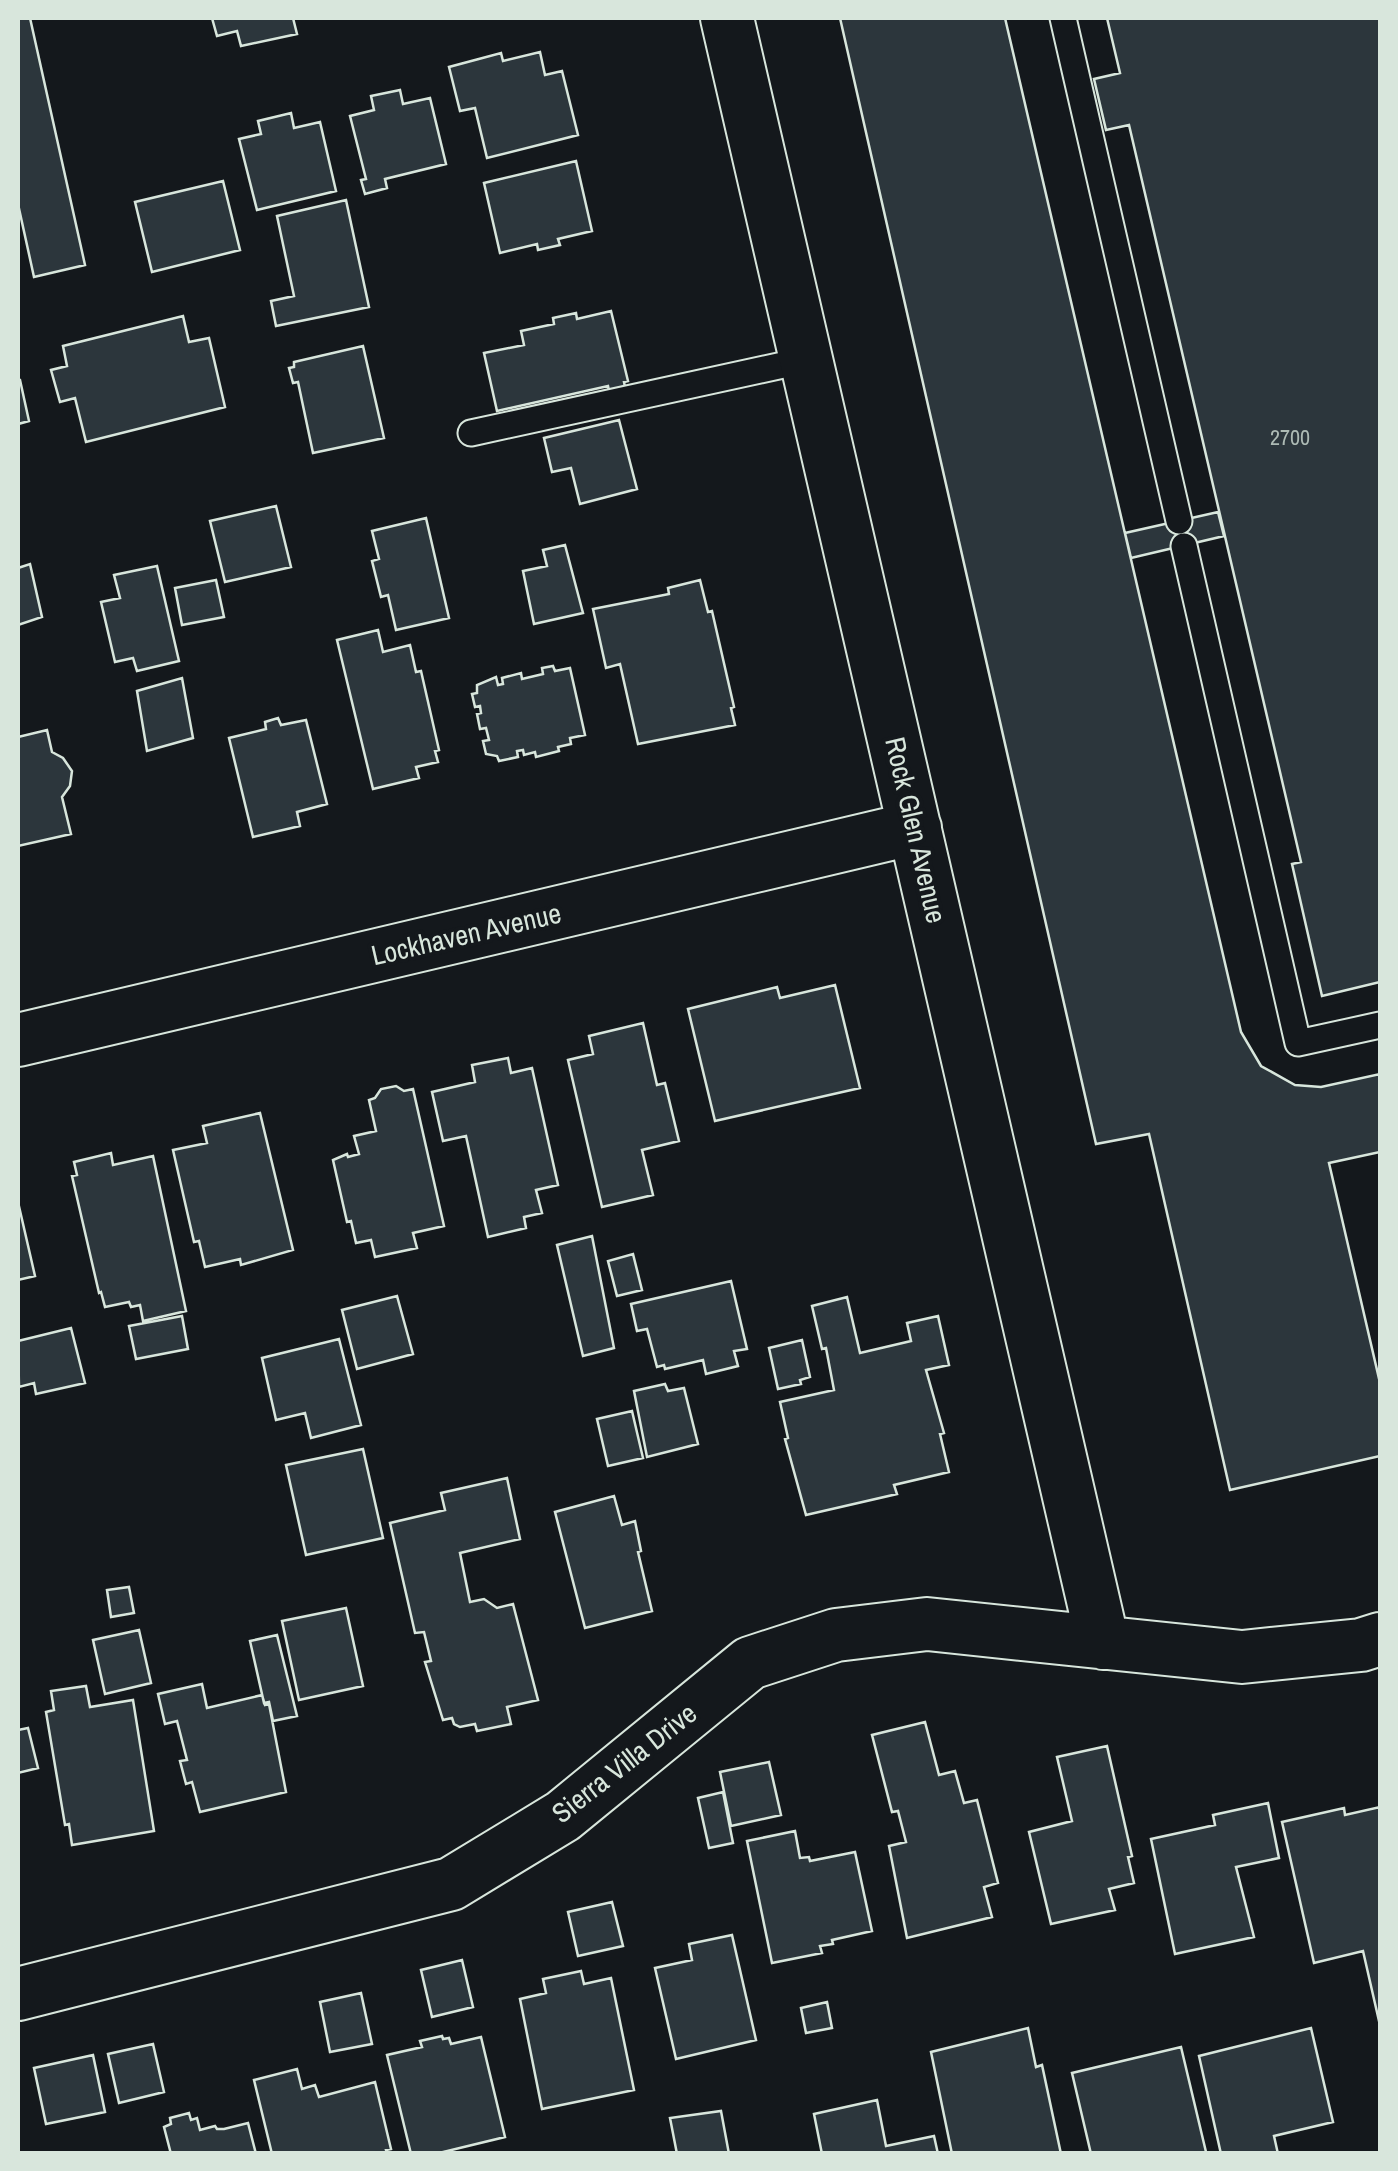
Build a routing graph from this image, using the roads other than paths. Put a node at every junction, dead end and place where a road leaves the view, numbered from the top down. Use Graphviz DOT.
graph roads {
  1 [pos="727,18"];
  2 [pos="1063,18"];
  3 [pos="806,360"];
  4 [pos="471,433"];
  5 [pos="915,828"];
  6 [pos="1380,1025"];
  7 [pos="18,1040"];
  8 [pos="1380,1640"];
  9 [pos="1103,1642"];
  10 [pos="18,1994"];
  1 -- 3 [label="street, Rock Glen Avenue"];
  2 -- 6 [label="lane"];
  3 -- 4 [label="lane"];
  3 -- 5 [label="street, Rock Glen Avenue"];
  5 -- 7 [label="street, Lockhaven Avenue"];
  5 -- 9 [label="street, Rock Glen Avenue"];
  8 -- 9 [label="street, Sierra Villa Drive"];
  9 -- 10 [label="street, Sierra Villa Drive"];
}
